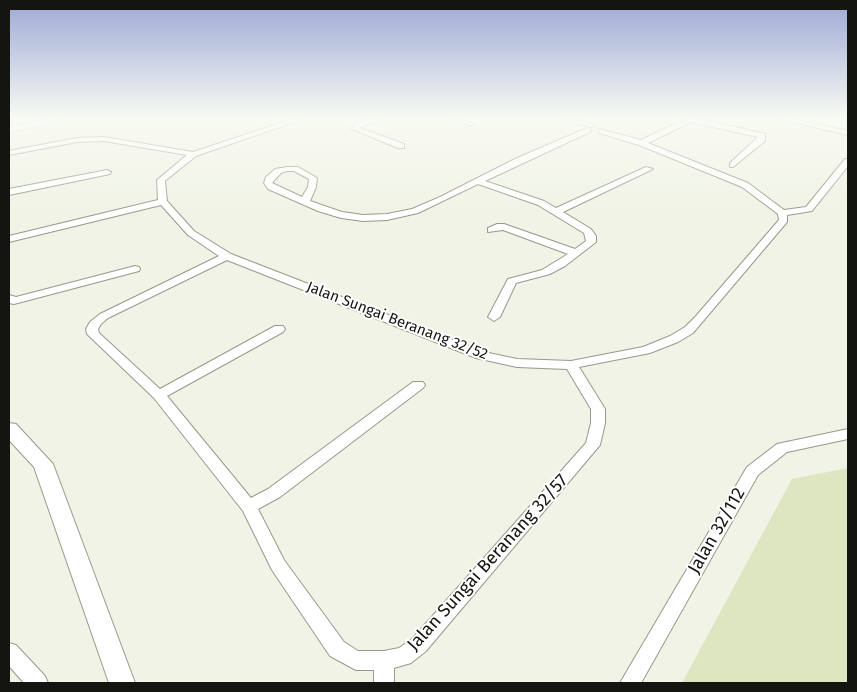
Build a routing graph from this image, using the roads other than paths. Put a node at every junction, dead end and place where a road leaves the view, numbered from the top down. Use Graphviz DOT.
graph roads {
  1 [pos="23,150"];
  2 [pos="172,150"];
  3 [pos="204,150"];
  4 [pos="542,150"];
  5 [pos="659,150"];
  6 [pos="749,150"];
  7 [pos="9,153"];
  8 [pos="193,154"];
  9 [pos="848,161"];
  10 [pos="733,165"];
  11 [pos="649,169"];
  12 [pos="107,172"];
  13 [pos="477,181"];
  14 [pos="9,192"];
  15 [pos="305,201"];
  16 [pos="163,202"];
  17 [pos="557,210"];
  18 [pos="782,213"];
  19 [pos="491,230"];
  20 [pos="9,239"];
  21 [pos="576,253"];
  22 [pos="227,256"];
  23 [pos="135,269"];
  24 [pos="9,298"];
  25 [pos="494,317"];
  26 [pos="279,329"];
  27 [pos="571,364"];
  28 [pos="418,385"];
  29 [pos="160,395"];
  30 [pos="9,429"];
  31 [pos="848,434"];
  32 [pos="249,507"];
  33 [pos="9,652"];
  34 [pos="384,661"];
  35 [pos="38,683"];
  36 [pos="122,683"];
  37 [pos="384,683"];
  38 [pos="630,683"];
  1 -- 7 [label="street"];
  2 -- 8 [label="street"];
  3 -- 8 [label="street"];
  4 -- 13 [label="street"];
  5 -- 18 [label="street"];
  6 -- 10 [label="street"];
  8 -- 16 [label="street"];
  9 -- 18 [label="street"];
  11 -- 17 [label="street"];
  12 -- 14 [label="street"];
  13 -- 15 [label="street"];
  13 -- 17 [label="street"];
  15 -- 15 [label="street"];
  16 -- 20 [label="street"];
  16 -- 22 [label="street, Jalan Sungai Beranang 32/52"];
  17 -- 21 [label="street"];
  18 -- 27 [label="street, Jalan Sungai Beranang 32/52"];
  19 -- 21 [label="street"];
  21 -- 25 [label="street"];
  22 -- 27 [label="street, Jalan Sungai Beranang 32/52"];
  22 -- 29 [label="street, Jalan Sungai Beranang 32/57"];
  23 -- 24 [label="street"];
  26 -- 29 [label="street"];
  27 -- 34 [label="street, Jalan Sungai Beranang 32/57"];
  28 -- 32 [label="street"];
  29 -- 32 [label="street, Jalan Sungai Beranang 32/57"];
  30 -- 36 [label="street"];
  31 -- 38 [label="street, Jalan 32/112"];
  32 -- 34 [label="street, Jalan Sungai Beranang 32/57"];
  33 -- 35 [label="street"];
  34 -- 37 [label="street"];
}
